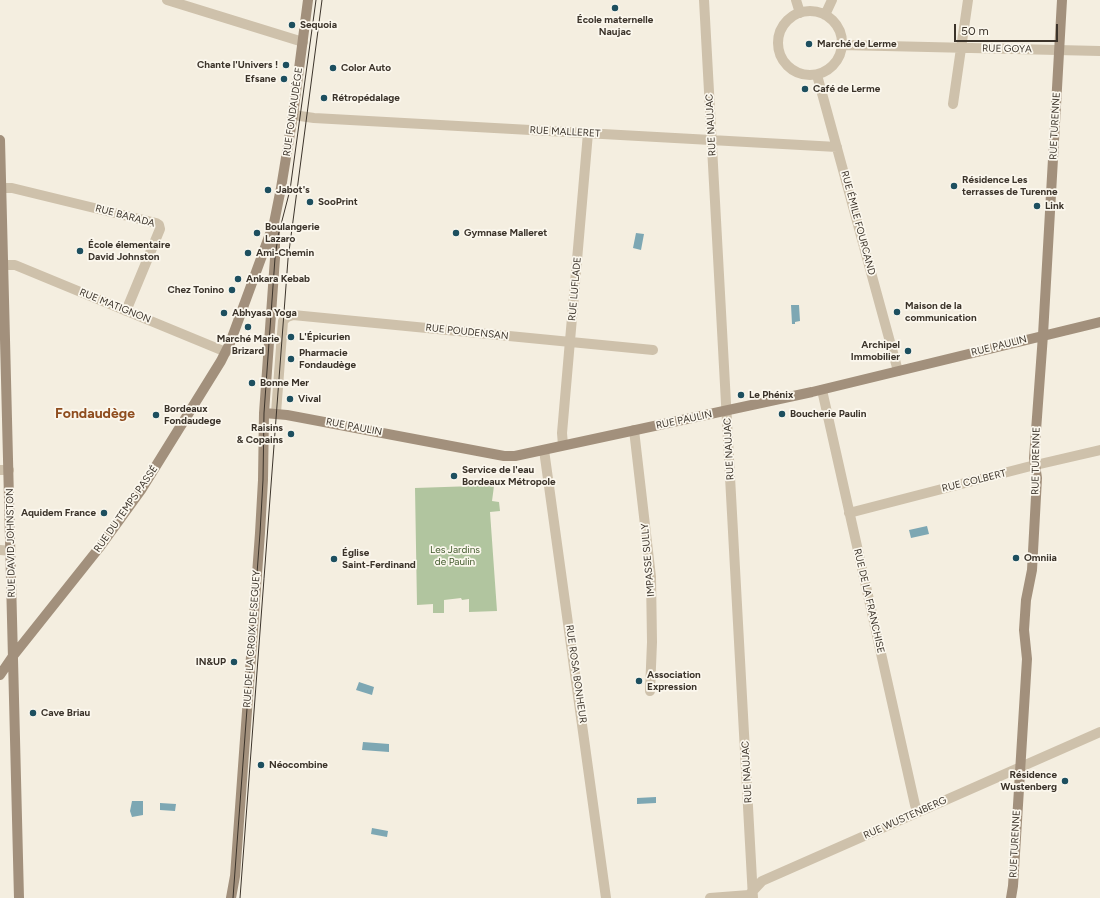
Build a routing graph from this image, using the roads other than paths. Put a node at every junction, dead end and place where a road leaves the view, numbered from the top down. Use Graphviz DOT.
graph roads {
  1 [pos="167,0"];
  2 [pos="308,0"];
  3 [pos="704,0"];
  4 [pos="796,0"];
  5 [pos="832,0"];
  6 [pos="968,0"];
  7 [pos="1062,0"];
  8 [pos="800,13"];
  9 [pos="825,15"];
  10 [pos="303,42"];
  11 [pos="842,45"];
  12 [pos="961,48"];
  13 [pos="1060,50"];
  14 [pos="1100,51"];
  15 [pos="817,75"];
  16 [pos="953,104"];
  17 [pos="293,115"];
  18 [pos="588,133"];
  19 [pos="0,140"];
  20 [pos="712,140"];
  21 [pos="837,147"];
  22 [pos="2,188"];
  23 [pos="274,223"];
  24 [pos="1,224"];
  25 [pos="4,265"];
  26 [pos="126,311"];
  27 [pos="1100,322"];
  28 [pos="1043,335"];
  29 [pos="570,342"];
  30 [pos="653,350"];
  31 [pos="226,352"];
  32 [pos="3,353"];
  33 [pos="898,371"];
  34 [pos="266,380"];
  35 [pos="822,390"];
  36 [pos="727,410"];
  37 [pos="264,412"];
  38 [pos="276,413"];
  39 [pos="634,430"];
  40 [pos="563,445"];
  41 [pos="544,450"];
  42 [pos="1100,450"];
  43 [pos="1036,466"];
  44 [pos="5,470"];
  45 [pos="849,513"];
  46 [pos="0,550"];
  47 [pos="11,551"];
  48 [pos="13,656"];
  49 [pos="0,675"];
  50 [pos="650,691"];
  51 [pos="1100,732"];
  52 [pos="1020,767"];
  53 [pos="918,812"];
  54 [pos="753,895"];
  55 [pos="19,898"];
  56 [pos="231,898"];
  57 [pos="606,898"];
  58 [pos="710,898"];
  59 [pos="1011,898"];
  1 -- 10 [label="street"];
  2 -- 10 [label="street, RUE FONDAUDÈGE"];
  3 -- 20 [label="street, RUE NAUJAC"];
  4 -- 8 [label="street"];
  5 -- 9 [label="street"];
  6 -- 12 [label="street"];
  7 -- 13 [label="street, RUE TURENNE"];
  8 -- 9 [label="street"];
  8 -- 15 [label="street"];
  9 -- 11 [label="street"];
  10 -- 17 [label="street, RUE FONDAUDÈGE"];
  11 -- 12 [label="street, RUE GOYA"];
  11 -- 15 [label="street"];
  12 -- 13 [label="street, RUE GOYA"];
  12 -- 16 [label="street"];
  13 -- 14 [label="street, RUE GOYA"];
  13 -- 28 [label="street, RUE TURENNE"];
  15 -- 21 [label="street, RUE ÉMILE FOURCAND"];
  17 -- 18 [label="street, RUE MALLERET"];
  17 -- 23 [label="street, RUE FONDAUDÈGE"];
  18 -- 20 [label="street, RUE MALLERET"];
  18 -- 29 [label="street, RUE LUFLADE"];
  19 -- 22 [label="street, RUE DAVID JOHNSTON"];
  20 -- 21 [label="street, RUE MALLERET"];
  20 -- 36 [label="street, RUE NAUJAC"];
  21 -- 33 [label="street, RUE ÉMILE FOURCAND"];
  22 -- 24 [label="street, RUE DAVID JOHNSTON"];
  22 -- 26 [label="street, RUE BARADA"];
  23 -- 31 [label="street, RUE FONDAUDÈGE"];
  23 -- 34 [label="street, RUE FONDAUDÈGE"];
  24 -- 25 [label="street, RUE DAVID JOHNSTON"];
  25 -- 26 [label="street, RUE MATIGNON"];
  25 -- 32 [label="street, RUE DAVID JOHNSTON"];
  26 -- 31 [label="street, RUE MATIGNON"];
  27 -- 28 [label="street, RUE PAULIN"];
  28 -- 33 [label="street, RUE PAULIN"];
  28 -- 43 [label="street, RUE TURENNE"];
  29 -- 30 [label="street, RUE POUDENSAN"];
  29 -- 38 [label="street, RUE POUDENSAN"];
  29 -- 40 [label="street, RUE LUFLADE"];
  31 -- 48 [label="street, RUE DU TEMPS PASSÉ"];
  32 -- 44 [label="street, RUE DAVID JOHNSTON"];
  33 -- 35 [label="street, RUE PAULIN"];
  34 -- 37 [label="street, RUE DE LA CROIX DE SEGUEY"];
  35 -- 36 [label="street, RUE PAULIN"];
  35 -- 45 [label="street, RUE DE LA FRANCHISE"];
  36 -- 39 [label="street, RUE PAULIN"];
  36 -- 54 [label="street, RUE NAUJAC"];
  37 -- 38 [label="street, RUE PAULIN"];
  37 -- 56 [label="street, RUE DE LA CROIX DE SEGUEY"];
  38 -- 41 [label="street, RUE PAULIN"];
  39 -- 40 [label="street, RUE PAULIN"];
  39 -- 50 [label="street, IMPASSE SULLY"];
  40 -- 41 [label="street, RUE PAULIN"];
  41 -- 57 [label="street, RUE ROSA BONHEUR"];
  42 -- 43 [label="street, RUE COLBERT"];
  43 -- 45 [label="street, RUE COLBERT"];
  43 -- 52 [label="street, RUE TURENNE"];
  44 -- 47 [label="street, RUE DAVID JOHNSTON"];
  45 -- 53 [label="street, RUE DE LA FRANCHISE"];
  46 -- 47 [label="street"];
  47 -- 48 [label="street, RUE DAVID JOHNSTON"];
  48 -- 49 [label="street, RUE DU TEMPS PASSÉ"];
  48 -- 55 [label="street, RUE DAVID JOHNSTON"];
  51 -- 52 [label="street, RUE WUSTENBERG"];
  52 -- 53 [label="street, RUE WUSTENBERG"];
  52 -- 59 [label="street, RUE TURENNE"];
  53 -- 54 [label="street, RUE WUSTENBERG"];
  54 -- 58 [label="street, RUE WUSTENBERG"];
}
